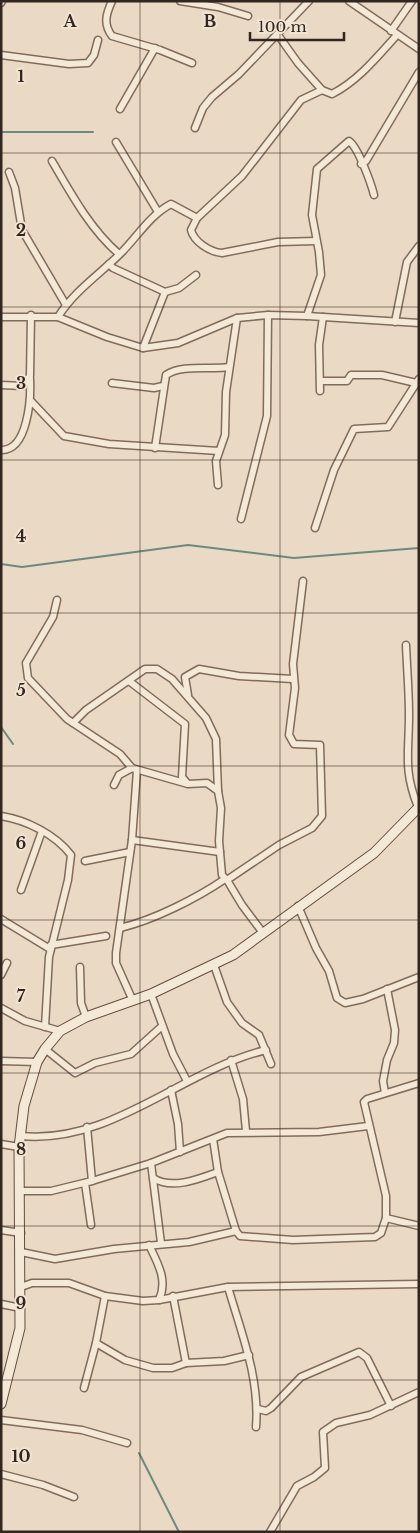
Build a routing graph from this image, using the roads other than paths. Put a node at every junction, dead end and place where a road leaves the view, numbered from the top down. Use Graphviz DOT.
graph roads {
  1 [pos="112,1"];
  2 [pos="180,1"];
  3 [pos="309,1"];
  4 [pos="349,1"];
  5 [pos="412,1"];
  6 [pos="248,16"];
  7 [pos="394,33"];
  8 [pos="278,35"];
  9 [pos="98,40"];
  10 [pos="155,48"];
  11 [pos="419,49"];
  12 [pos="1,55"];
  13 [pos="192,63"];
  14 [pos="419,72"];
  15 [pos="322,90"];
  16 [pos="120,109"];
  17 [pos="195,128"];
  18 [pos="116,142"];
  19 [pos="52,161"];
  20 [pos="361,164"];
  21 [pos="9,172"];
  22 [pos="374,195"];
  23 [pos="158,212"];
  24 [pos="197,218"];
  25 [pos="316,241"];
  26 [pos="419,246"];
  27 [pos="119,254"];
  28 [pos="109,264"];
  29 [pos="196,275"];
  30 [pos="165,292"];
  31 [pos="66,305"];
  32 [pos="31,315"];
  33 [pos="268,315"];
  34 [pos="58,316"];
  35 [pos="307,316"];
  36 [pos="1,317"];
  37 [pos="323,317"];
  38 [pos="237,318"];
  39 [pos="395,322"];
  40 [pos="419,323"];
  41 [pos="143,348"];
  42 [pos="229,367"];
  43 [pos="30,376"];
  44 [pos="321,381"];
  45 [pos="417,381"];
  46 [pos="112,383"];
  47 [pos="1,385"];
  48 [pos="163,386"];
  49 [pos="320,391"];
  50 [pos="30,400"];
  51 [pos="155,448"];
  52 [pos="1,450"];
  53 [pos="219,451"];
  54 [pos="218,485"];
  55 [pos="241,519"];
  56 [pos="315,528"];
  57 [pos="303,581"];
  58 [pos="57,600"];
  59 [pos="406,645"];
  60 [pos="293,679"];
  61 [pos="129,681"];
  62 [pos="188,695"];
  63 [pos="73,723"];
  64 [pos="134,769"];
  65 [pos="188,784"];
  66 [pos="114,785"];
  67 [pos="218,791"];
  68 [pos="418,807"];
  69 [pos="1,816"];
  70 [pos="42,831"];
  71 [pos="132,840"];
  72 [pos="130,852"];
  73 [pos="220,852"];
  74 [pos="85,861"];
  75 [pos="226,879"];
  76 [pos="21,890"];
  77 [pos="298,906"];
  78 [pos="1,919"];
  79 [pos="120,928"];
  80 [pos="263,933"];
  81 [pos="106,936"];
  82 [pos="51,947"];
  83 [pos="7,963"];
  84 [pos="214,965"];
  85 [pos="80,967"];
  86 [pos="1,975"];
  87 [pos="419,977"];
  88 [pos="387,989"];
  89 [pos="151,994"];
  90 [pos="133,1001"];
  91 [pos="1,1008"];
  92 [pos="86,1017"];
  93 [pos="45,1026"];
  94 [pos="161,1027"];
  95 [pos="60,1031"];
  96 [pos="45,1049"];
  97 [pos="266,1050"];
  98 [pos="231,1060"];
  99 [pos="1,1061"];
  100 [pos="37,1062"];
  101 [pos="271,1064"];
  102 [pos="187,1081"];
  103 [pos="419,1083"];
  104 [pos="172,1090"];
  105 [pos="385,1093"];
  106 [pos="368,1126"];
  107 [pos="87,1127"];
  108 [pos="246,1131"];
  109 [pos="21,1136"];
  110 [pos="213,1139"];
  111 [pos="1,1144"];
  112 [pos="19,1147"];
  113 [pos="180,1152"];
  114 [pos="151,1163"];
  115 [pos="218,1172"];
  116 [pos="153,1178"];
  117 [pos="92,1181"];
  118 [pos="84,1183"];
  119 [pos="20,1191"];
  120 [pos="386,1218"];
  121 [pos="91,1225"];
  122 [pos="419,1226"];
  123 [pos="1,1230"];
  124 [pos="236,1231"];
  125 [pos="20,1233"];
  126 [pos="161,1244"];
  127 [pos="149,1245"];
  128 [pos="21,1252"];
  129 [pos="419,1284"];
  130 [pos="21,1287"];
  131 [pos="228,1287"];
  132 [pos="105,1296"];
  133 [pos="174,1296"];
  134 [pos="159,1300"];
  135 [pos="1,1304"];
  136 [pos="21,1308"];
  137 [pos="96,1344"];
  138 [pos="249,1355"];
  139 [pos="186,1363"];
  140 [pos="84,1388"];
  141 [pos="419,1392"];
  142 [pos="2,1398"];
  143 [pos="391,1406"];
  144 [pos="258,1409"];
  145 [pos="1,1420"];
  146 [pos="256,1427"];
  147 [pos="127,1443"];
  148 [pos="1,1474"];
  149 [pos="74,1497"];
  150 [pos="270,1532"];
  1 -- 10 [label="street"];
  2 -- 6 [label="street"];
  3 -- 8 [label="street"];
  4 -- 7 [label="street"];
  5 -- 7 [label="street"];
  7 -- 11 [label="street"];
  7 -- 15 [label="street"];
  8 -- 15 [label="street"];
  8 -- 17 [label="street"];
  9 -- 12 [label="street"];
  10 -- 13 [label="street"];
  10 -- 16 [label="street"];
  14 -- 20 [label="street"];
  15 -- 24 [label="street"];
  18 -- 23 [label="street"];
  19 -- 27 [label="street"];
  20 -- 22 [label="street"];
  20 -- 25 [label="street"];
  21 -- 31 [label="street"];
  23 -- 24 [label="street"];
  23 -- 27 [label="street"];
  24 -- 25 [label="street"];
  25 -- 35 [label="street"];
  26 -- 39 [label="street"];
  27 -- 28 [label="street"];
  28 -- 30 [label="street"];
  28 -- 31 [label="street"];
  29 -- 30 [label="street"];
  30 -- 41 [label="street"];
  31 -- 34 [label="street"];
  32 -- 34 [label="street"];
  32 -- 36 [label="street"];
  32 -- 43 [label="street"];
  33 -- 35 [label="street"];
  33 -- 38 [label="street"];
  33 -- 55 [label="street"];
  34 -- 41 [label="street"];
  35 -- 37 [label="street"];
  37 -- 39 [label="street"];
  37 -- 44 [label="street"];
  38 -- 41 [label="street"];
  38 -- 42 [label="street"];
  39 -- 40 [label="street"];
  42 -- 48 [label="street"];
  42 -- 53 [label="street"];
  43 -- 47 [label="street"];
  43 -- 50 [label="street"];
  44 -- 45 [label="street"];
  44 -- 49 [label="street"];
  45 -- 56 [label="street"];
  46 -- 48 [label="street"];
  48 -- 51 [label="street"];
  50 -- 51 [label="street"];
  50 -- 52 [label="street"];
  51 -- 53 [label="street"];
  53 -- 54 [label="street"];
  57 -- 60 [label="street"];
  58 -- 63 [label="street"];
  59 -- 68 [label="street"];
  60 -- 62 [label="street"];
  60 -- 75 [label="street"];
  61 -- 62 [label="street"];
  61 -- 63 [label="street"];
  61 -- 65 [label="street"];
  62 -- 67 [label="street"];
  63 -- 64 [label="street"];
  64 -- 65 [label="street"];
  64 -- 66 [label="street"];
  64 -- 71 [label="street"];
  65 -- 67 [label="street"];
  67 -- 73 [label="street"];
  68 -- 77 [label="street"];
  69 -- 70 [label="street"];
  70 -- 76 [label="street"];
  70 -- 82 [label="street"];
  71 -- 72 [label="street"];
  71 -- 73 [label="street"];
  72 -- 74 [label="street"];
  72 -- 79 [label="street"];
  73 -- 75 [label="street"];
  75 -- 79 [label="street"];
  75 -- 80 [label="street"];
  77 -- 80 [label="street"];
  77 -- 88 [label="street"];
  78 -- 82 [label="street"];
  79 -- 90 [label="street"];
  80 -- 84 [label="street"];
  81 -- 82 [label="street"];
  82 -- 93 [label="street"];
  83 -- 86 [label="street"];
  84 -- 89 [label="street"];
  84 -- 97 [label="street"];
  85 -- 92 [label="street"];
  87 -- 88 [label="street"];
  88 -- 105 [label="street"];
  89 -- 90 [label="street"];
  89 -- 94 [label="street"];
  90 -- 92 [label="street"];
  91 -- 93 [label="street"];
  92 -- 95 [label="street"];
  93 -- 95 [label="street"];
  94 -- 96 [label="street"];
  94 -- 102 [label="street"];
  95 -- 96 [label="street"];
  96 -- 100 [label="street"];
  97 -- 98 [label="street"];
  97 -- 101 [label="street"];
  98 -- 102 [label="street"];
  98 -- 108 [label="street"];
  99 -- 100 [label="street"];
  100 -- 109 [label="street"];
  102 -- 104 [label="street"];
  103 -- 105 [label="street"];
  104 -- 107 [label="street"];
  104 -- 113 [label="street"];
  105 -- 106 [label="street"];
  106 -- 108 [label="street"];
  106 -- 120 [label="street"];
  107 -- 109 [label="street"];
  107 -- 117 [label="street"];
  108 -- 110 [label="street"];
  109 -- 112 [label="street"];
  110 -- 113 [label="street"];
  110 -- 115 [label="street"];
  111 -- 112 [label="street"];
  112 -- 119 [label="street"];
  113 -- 114 [label="street"];
  114 -- 116 [label="street"];
  114 -- 117 [label="street"];
  115 -- 116 [label="street"];
  115 -- 124 [label="street"];
  116 -- 126 [label="street"];
  117 -- 118 [label="street"];
  118 -- 119 [label="street"];
  118 -- 121 [label="street"];
  119 -- 125 [label="street"];
  120 -- 122 [label="street"];
  120 -- 124 [label="street"];
  123 -- 125 [label="street"];
  124 -- 126 [label="street"];
  125 -- 128 [label="street"];
  126 -- 127 [label="street"];
  127 -- 128 [label="street"];
  127 -- 134 [label="street"];
  128 -- 130 [label="street"];
  129 -- 131 [label="street"];
  130 -- 132 [label="street"];
  130 -- 136 [label="street"];
  131 -- 133 [label="street"];
  131 -- 138 [label="street"];
  132 -- 134 [label="street"];
  132 -- 137 [label="street"];
  133 -- 134 [label="street"];
  133 -- 139 [label="street"];
  135 -- 136 [label="street"];
  136 -- 142 [label="street"];
  137 -- 139 [label="street"];
  137 -- 140 [label="street"];
  138 -- 139 [label="street"];
  138 -- 144 [label="street"];
  141 -- 143 [label="street"];
  143 -- 144 [label="street"];
  143 -- 150 [label="street"];
  144 -- 146 [label="street"];
  145 -- 147 [label="street"];
  148 -- 149 [label="street"];
}
